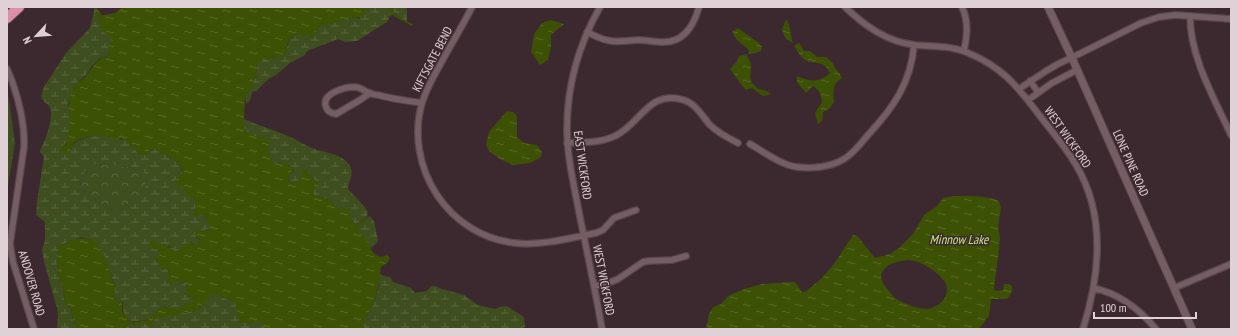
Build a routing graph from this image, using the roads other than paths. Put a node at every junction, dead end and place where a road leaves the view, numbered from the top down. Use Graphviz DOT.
graph roads {
  1 [pos="19,7"];
  2 [pos="472,7"];
  3 [pos="600,7"];
  4 [pos="699,7"];
  5 [pos="845,7"];
  6 [pos="962,7"];
  7 [pos="1048,7"];
  8 [pos="1190,16"];
  9 [pos="7,18"];
  10 [pos="1231,19"];
  11 [pos="587,32"];
  12 [pos="914,45"];
  13 [pos="964,51"];
  14 [pos="1072,58"];
  15 [pos="7,69"];
  16 [pos="1077,70"];
  17 [pos="9,77"];
  18 [pos="1030,81"];
  19 [pos="1019,89"];
  20 [pos="1038,92"];
  21 [pos="370,93"];
  22 [pos="1028,100"];
  23 [pos="422,103"];
  24 [pos="1231,135"];
  25 [pos="567,143"];
  26 [pos="738,143"];
  27 [pos="750,144"];
  28 [pos="636,210"];
  29 [pos="583,235"];
  30 [pos="686,256"];
  31 [pos="1231,264"];
  32 [pos="594,286"];
  33 [pos="1093,288"];
  34 [pos="1174,288"];
  35 [pos="34,329"];
  36 [pos="602,329"];
  37 [pos="1083,329"];
  38 [pos="1156,329"];
  39 [pos="1192,329"];
  1 -- 9 [label="highway"];
  2 -- 23 [label="street, KIFTSGATE BEND"];
  3 -- 11 [label="street, EAST WICKFORD"];
  4 -- 11 [label="street"];
  5 -- 12 [label="street"];
  6 -- 13 [label="street"];
  7 -- 14 [label="street, LONE PINE ROAD"];
  8 -- 10 [label="street"];
  8 -- 14 [label="street"];
  8 -- 24 [label="street"];
  11 -- 25 [label="street, EAST WICKFORD"];
  12 -- 13 [label="street"];
  12 -- 27 [label="street"];
  13 -- 19 [label="street"];
  14 -- 16 [label="street, LONE PINE ROAD"];
  14 -- 18 [label="street"];
  15 -- 17 [label="street, ANDOVER ROAD"];
  16 -- 20 [label="street"];
  16 -- 34 [label="street, LONE PINE ROAD"];
  17 -- 35 [label="street, ANDOVER ROAD"];
  18 -- 19 [label="street"];
  18 -- 20 [label="street"];
  19 -- 22 [label="street"];
  20 -- 22 [label="street"];
  21 -- 21 [label="street"];
  21 -- 23 [label="street"];
  22 -- 33 [label="street, WEST WICKFORD"];
  23 -- 29 [label="street, KIFTSGATE BEND"];
  25 -- 26 [label="street"];
  25 -- 29 [label="street, EAST WICKFORD"];
  28 -- 29 [label="street, KIFTSGATE BEND"];
  29 -- 32 [label="street, WEST WICKFORD"];
  30 -- 32 [label="street"];
  31 -- 34 [label="street"];
  32 -- 36 [label="street, WEST WICKFORD"];
  33 -- 37 [label="street, WEST WICKFORD"];
  33 -- 38 [label="street"];
  34 -- 39 [label="street, LONE PINE ROAD"];
}
